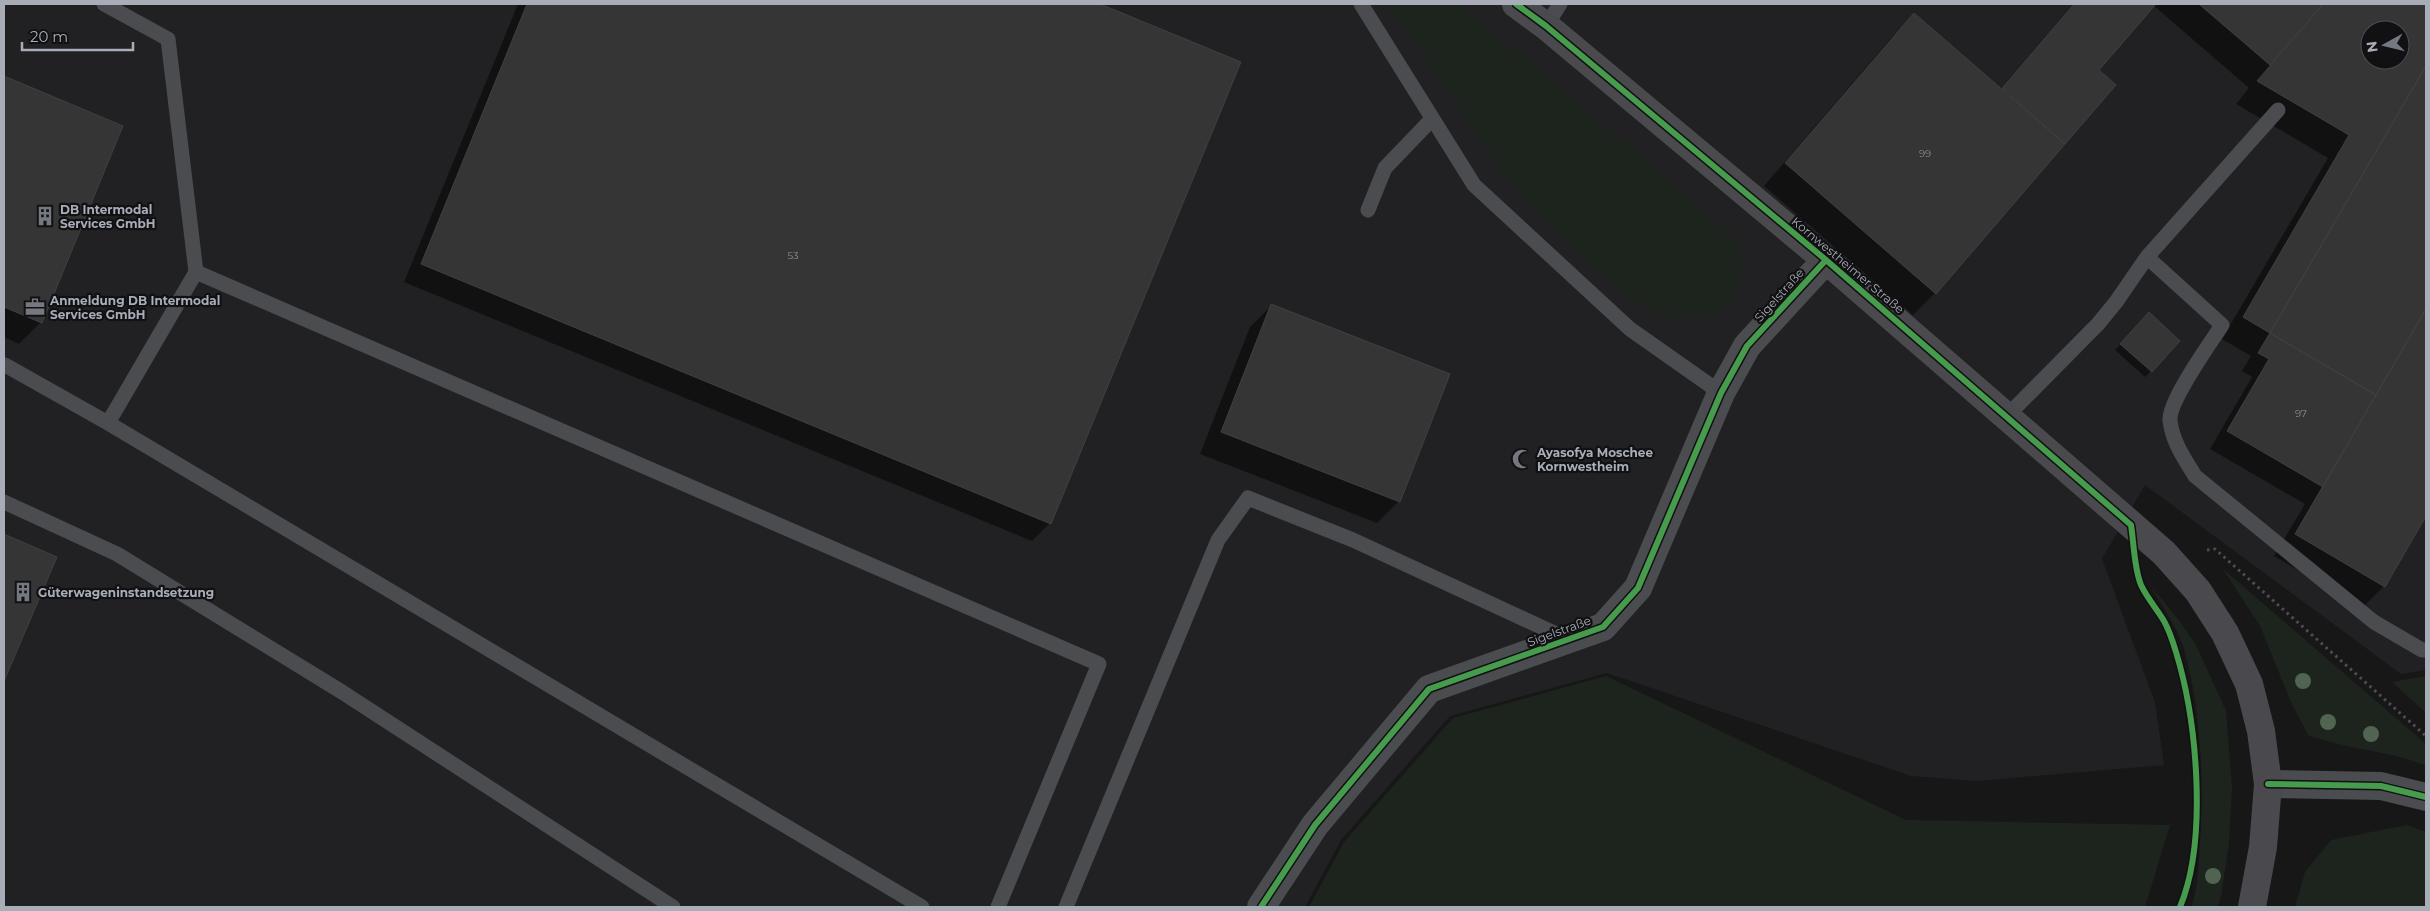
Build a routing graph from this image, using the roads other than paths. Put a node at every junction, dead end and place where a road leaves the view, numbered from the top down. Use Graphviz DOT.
graph roads {
  1 [pos="104,4"];
  2 [pos="1361,4"];
  3 [pos="1516,4"];
  4 [pos="1553,15"];
  5 [pos="2278,110"];
  6 [pos="1432,119"];
  7 [pos="1368,210"];
  8 [pos="2147,257"];
  9 [pos="1826,260"];
  10 [pos="196,272"];
  11 [pos="5,365"];
  12 [pos="1722,393"];
  13 [pos="2006,416"];
  14 [pos="108,423"];
  15 [pos="4,502"];
  16 [pos="1569,640"];
  17 [pos="2426,650"];
  18 [pos="2268,784"];
  19 [pos="2426,796"];
  20 [pos="673,907"];
  21 [pos="922,907"];
  22 [pos="998,907"];
  23 [pos="1066,907"];
  24 [pos="1261,907"];
  25 [pos="2252,907"];
  1 -- 10 [label="lane"];
  2 -- 6 [label="lane"];
  3 -- 4 [label="main road, Kornwestheimer Straße"];
  4 -- 9 [label="main road, Kornwestheimer Straße"];
  5 -- 8 [label="lane"];
  6 -- 7 [label="lane"];
  6 -- 12 [label="lane"];
  8 -- 13 [label="lane"];
  8 -- 17 [label="lane"];
  9 -- 12 [label="street, Sigelstraße"];
  9 -- 13 [label="main road, Kornwestheimer Straße"];
  10 -- 14 [label="lane"];
  10 -- 22 [label="lane"];
  11 -- 14 [label="lane"];
  12 -- 16 [label="street, Sigelstraße"];
  13 -- 18 [label="main road, Kornwestheimer Straße"];
  14 -- 21 [label="lane"];
  15 -- 20 [label="lane"];
  16 -- 23 [label="lane"];
  16 -- 24 [label="street, Sigelstraße"];
  18 -- 19 [label="street"];
  18 -- 25 [label="main road, Kornwestheimer Straße"];
}
